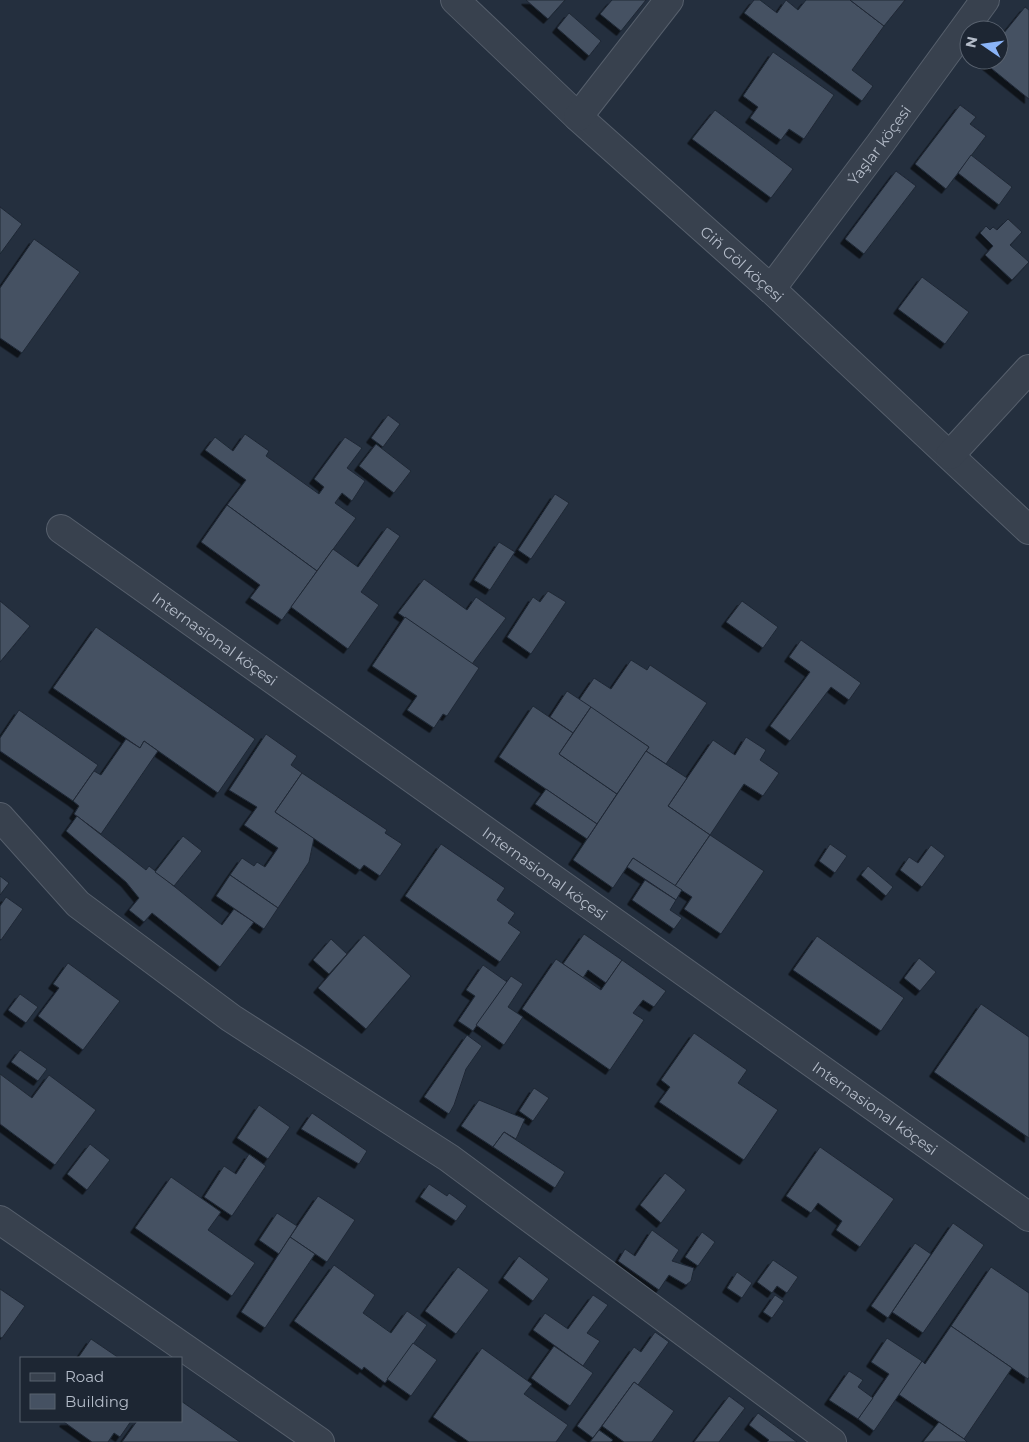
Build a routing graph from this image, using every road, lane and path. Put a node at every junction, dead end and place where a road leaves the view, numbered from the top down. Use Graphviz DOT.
graph roads {
  1 [pos="455,0"];
  2 [pos="669,0"];
  3 [pos="985,0"];
  4 [pos="578,117"];
  5 [pos="772,289"];
  6 [pos="1029,369"];
  7 [pos="950,455"];
  8 [pos="61,529"];
  9 [pos="1029,530"];
  10 [pos="0,816"];
  11 [pos="1029,1217"];
  12 [pos="0,1220"];
  13 [pos="320,1442"];
  14 [pos="832,1442"];
  1 -- 4 [label="street, Giň Göl köçesi"];
  2 -- 4 [label="street"];
  3 -- 5 [label="street, Ýaşlar köçesi"];
  4 -- 5 [label="street, Giň Göl köçesi"];
  5 -- 7 [label="street, Giň Göl köçesi"];
  6 -- 7 [label="street"];
  7 -- 9 [label="street, Giň Göl köçesi"];
  8 -- 11 [label="street, Internasional köçesi"];
  10 -- 14 [label="street"];
  12 -- 13 [label="street"];
}
